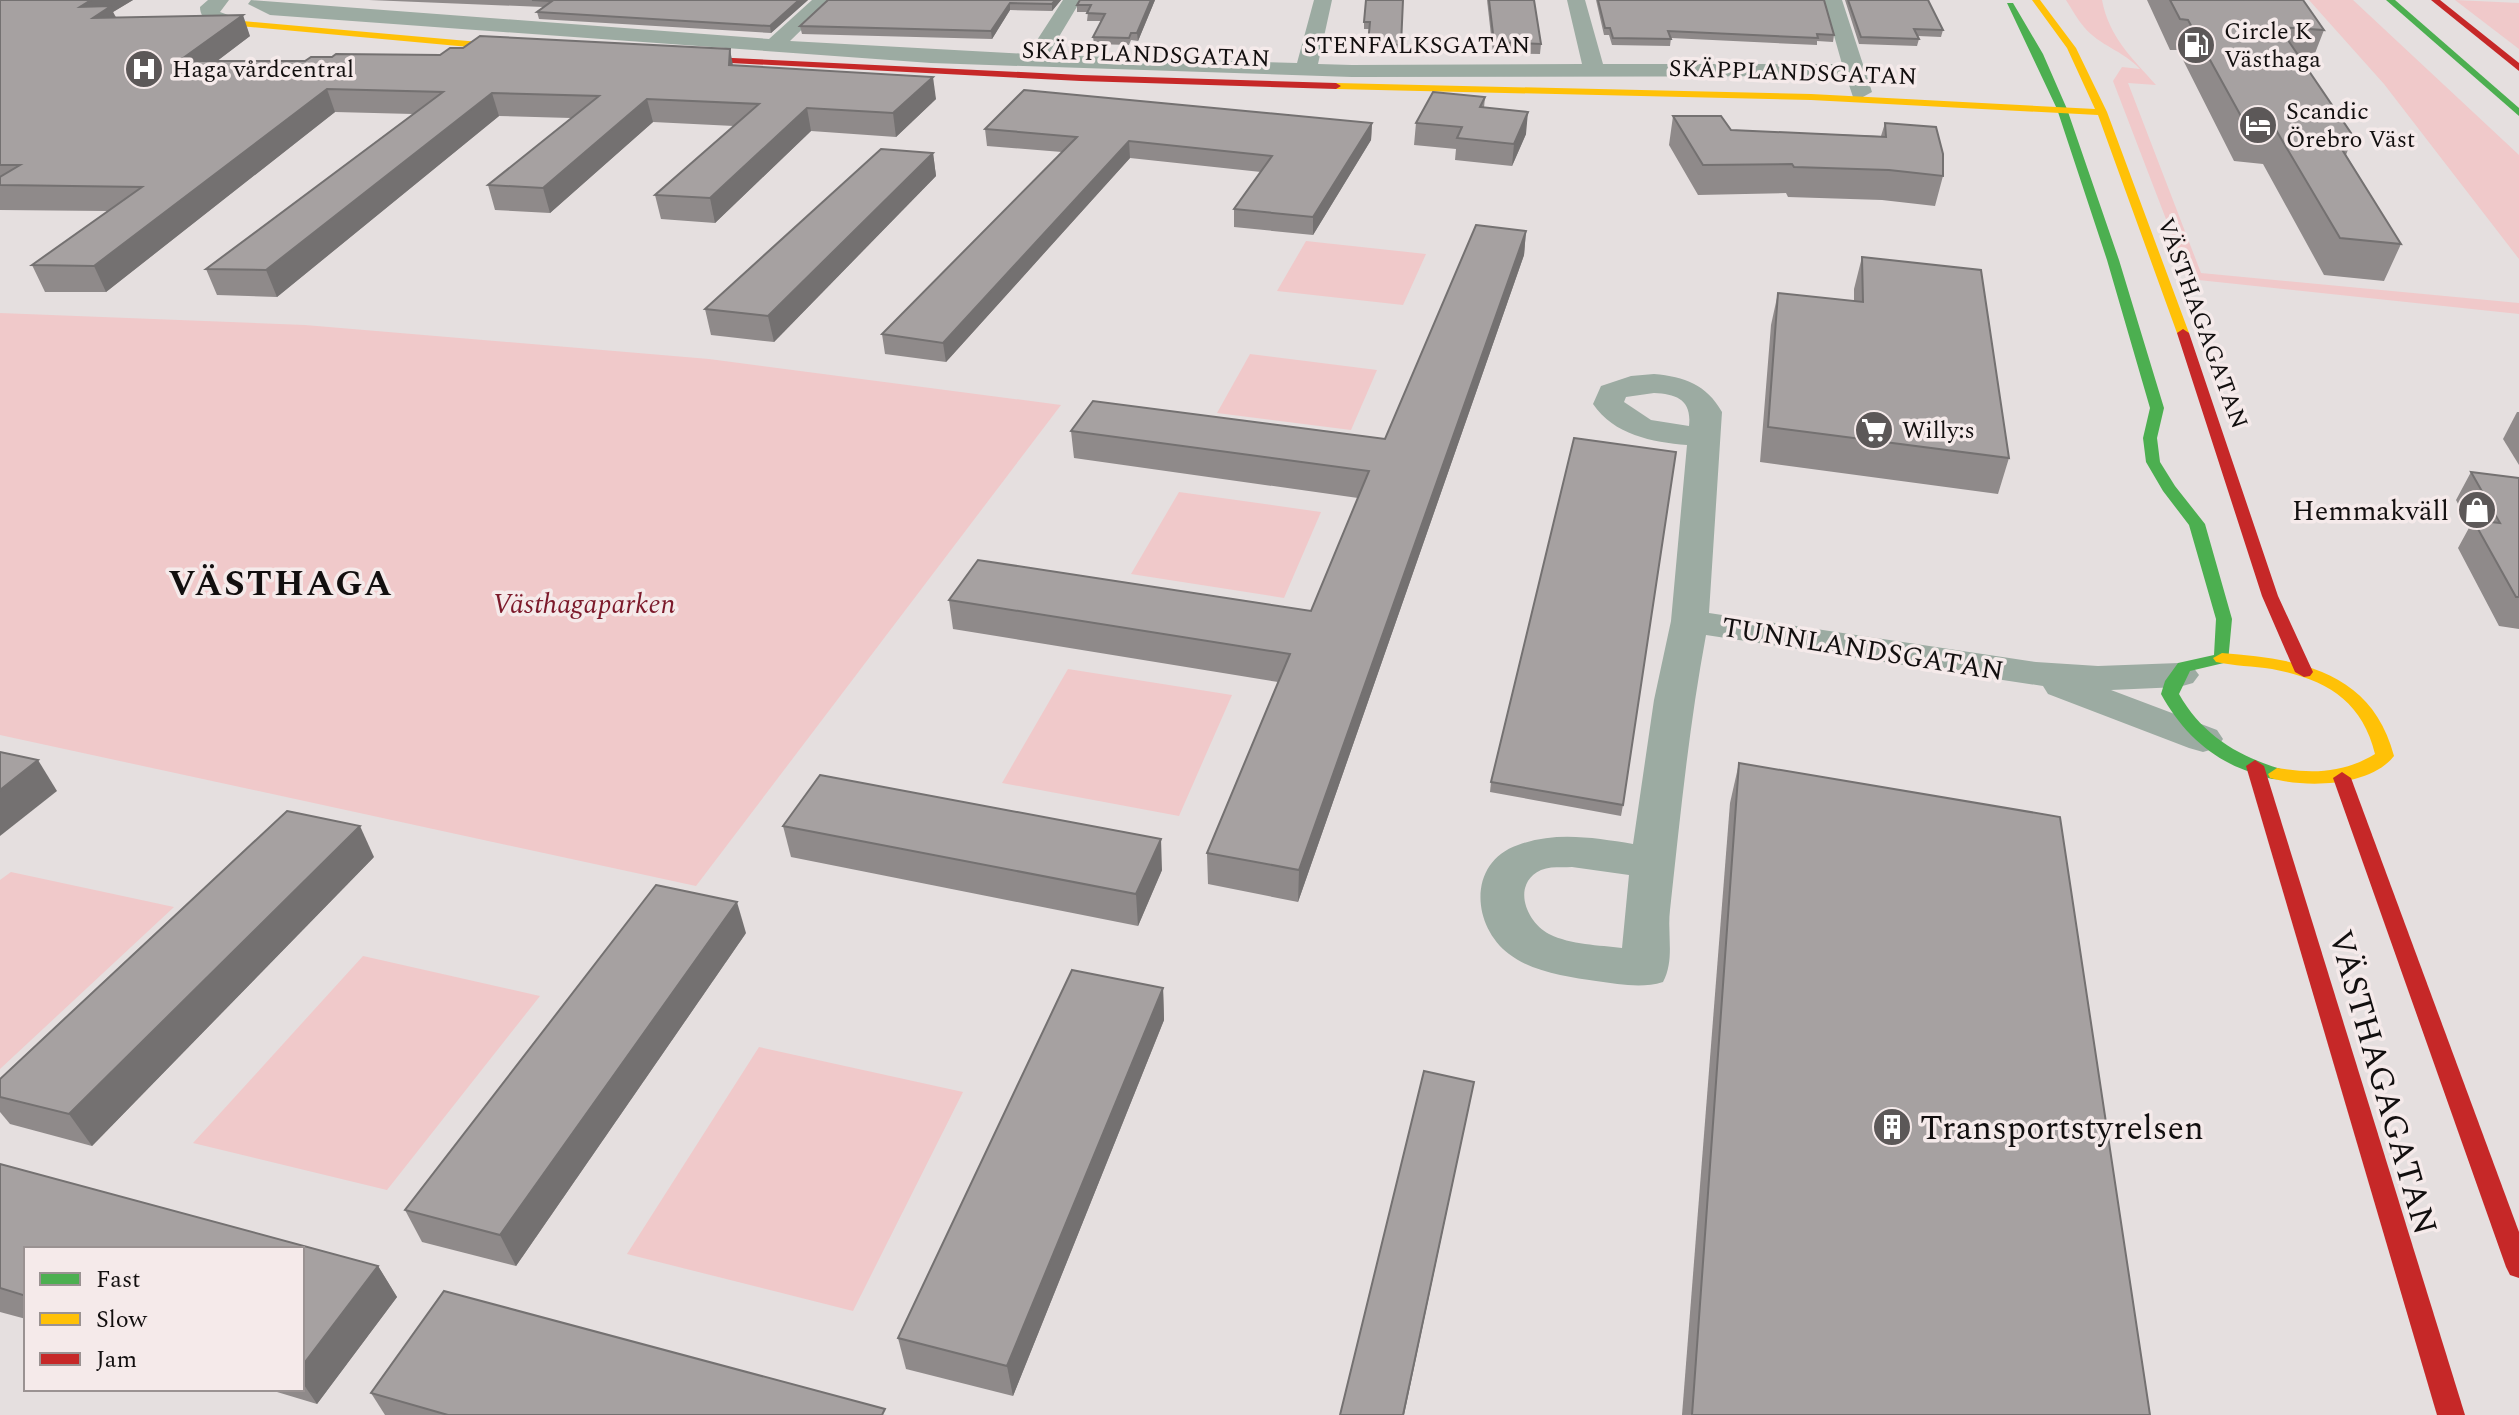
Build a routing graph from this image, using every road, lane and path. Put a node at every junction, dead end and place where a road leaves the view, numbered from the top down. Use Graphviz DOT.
graph roads {
  1 [pos="220,0"];
  2 [pos="823,0"];
  3 [pos="1072,0"];
  4 [pos="1323,0"];
  5 [pos="1576,0"];
  6 [pos="1833,0"];
  7 [pos="2006,0"];
  8 [pos="2036,0"];
  9 [pos="2390,0"];
  10 [pos="2435,0"];
  11 [pos="261,3"];
  12 [pos="522,11"];
  13 [pos="232,23"];
  14 [pos="500,25"];
  15 [pos="458,45"];
  16 [pos="772,47"];
  17 [pos="536,50"];
  18 [pos="659,57"];
  19 [pos="1034,60"];
  20 [pos="2519,68"];
  21 [pos="1306,70"];
  22 [pos="1855,70"];
  23 [pos="1594,71"];
  24 [pos="1865,101"];
  25 [pos="2062,109"];
  26 [pos="2102,112"];
  27 [pos="2519,113"];
  28 [pos="1703,436"];
  29 [pos="1690,621"];
  30 [pos="2222,658"];
  31 [pos="2304,672"];
  32 [pos="2036,674"];
  33 [pos="2179,675"];
  34 [pos="2203,739"];
  35 [pos="2255,766"];
  36 [pos="2342,778"];
  37 [pos="1653,863"];
  38 [pos="2519,1267"];
  39 [pos="2451,1415"];
  1 -- 13 [label="street"];
  2 -- 16 [label="street"];
  3 -- 19 [label="street"];
  4 -- 21 [label="street"];
  5 -- 23 [label="street"];
  6 -- 22 [label="street"];
  7 -- 25 [label="main road"];
  8 -- 26 [label="main road, VÄSTHAGAGATAN"];
  9 -- 27 [label="main road"];
  10 -- 20 [label="main road"];
  11 -- 14 [label="street, STENFALKSGATAN"];
  12 -- 14 [label="street"];
  13 -- 15 [label="main road"];
  14 -- 15 [label="street"];
  14 -- 16 [label="street, STENFALKSGATAN"];
  15 -- 17 [label="main road"];
  16 -- 19 [label="street, STENFALKSGATAN"];
  18 -- 24 [label="main road, SKÄPPLANDSGATAN"];
  19 -- 21 [label="street, STENFALKSGATAN"];
  21 -- 23 [label="street, STENFALKSGATAN"];
  22 -- 23 [label="street, STENFALKSGATAN"];
  22 -- 24 [label="street"];
  24 -- 25 [label="main road, SKÄPPLANDSGATAN"];
  25 -- 26 [label="main road, SKÄPPLANDSGATAN"];
  25 -- 30 [label="main road"];
  26 -- 31 [label="main road, VÄSTHAGAGATAN"];
  28 -- 29 [label="street, TUNNLANDSGATAN"];
  29 -- 32 [label="street, TUNNLANDSGATAN"];
  29 -- 37 [label="street, TUNNLANDSGATAN"];
  30 -- 31 [label="main road"];
  30 -- 33 [label="main road"];
  31 -- 36 [label="main road"];
  32 -- 33 [label="street, TUNNLANDSGATAN"];
  32 -- 34 [label="street, TUNNLANDSGATAN"];
  33 -- 34 [label="main road"];
  34 -- 35 [label="main road"];
  35 -- 36 [label="main road"];
  35 -- 39 [label="main road, VÄSTHAGAGATAN"];
  36 -- 38 [label="main road, VÄSTHAGAGATAN"];
}
